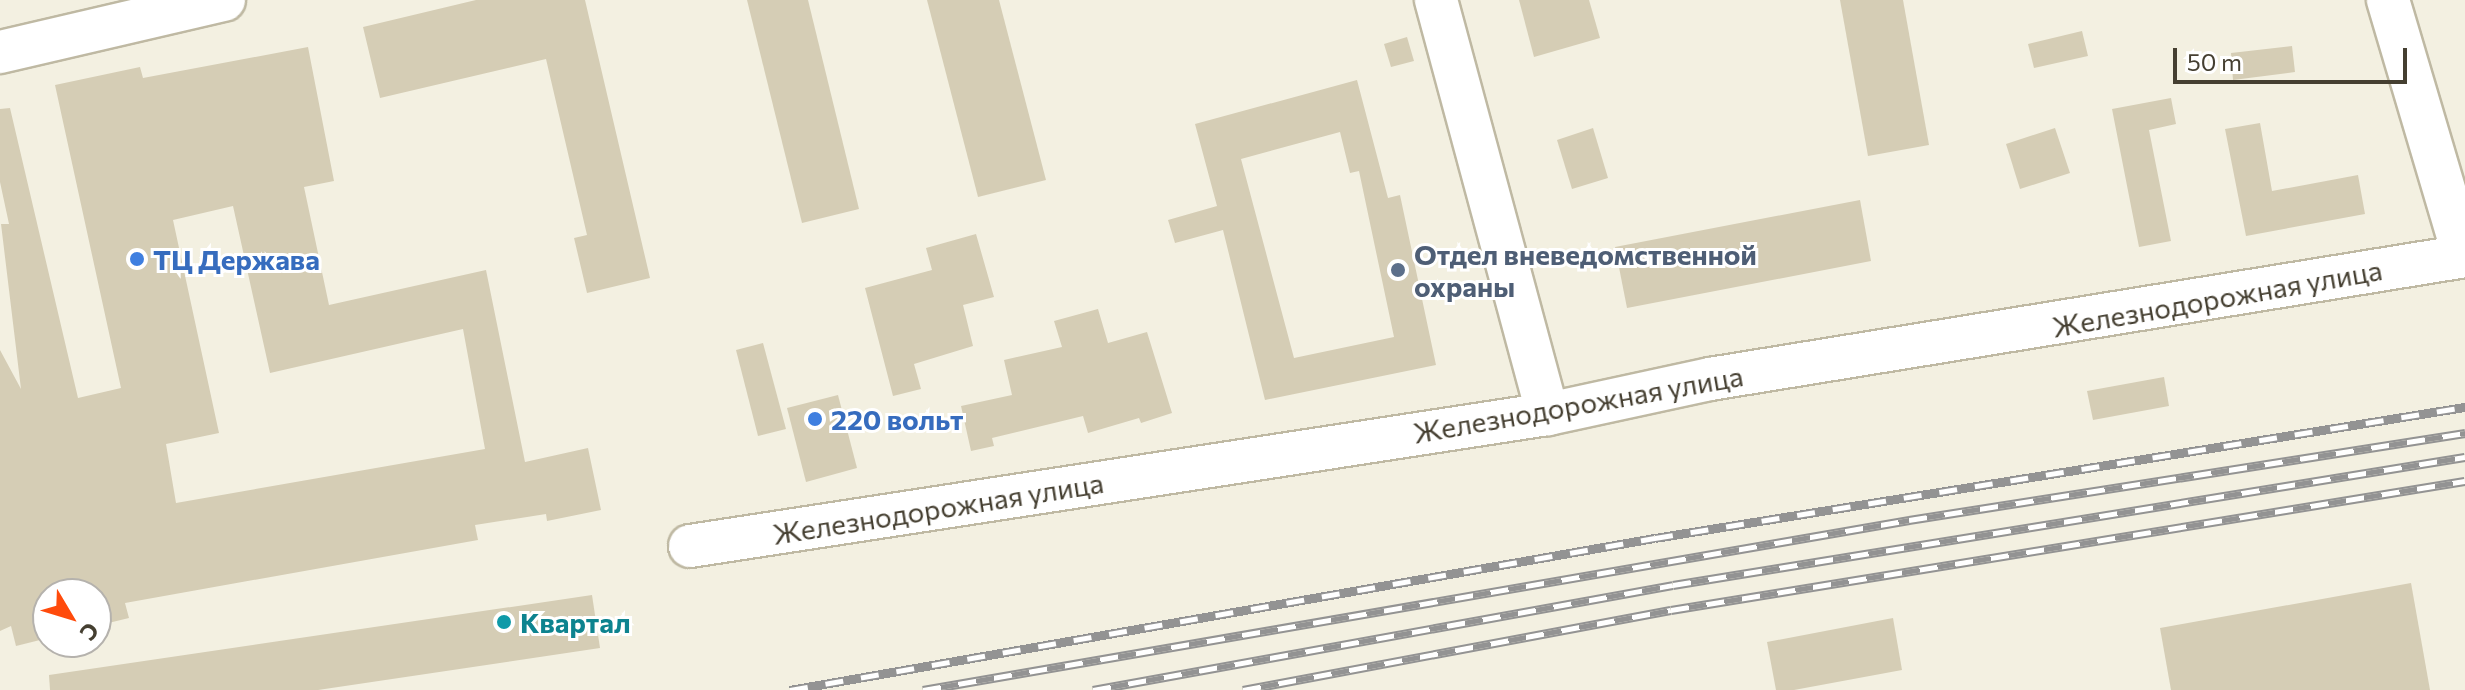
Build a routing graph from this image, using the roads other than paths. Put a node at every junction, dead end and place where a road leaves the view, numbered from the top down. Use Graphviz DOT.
graph roads {
  1 [pos="224,0"];
  2 [pos="1436,0"];
  3 [pos="2388,0"];
  4 [pos="0,52"];
  5 [pos="2464,256"];
  6 [pos="1548,414"];
  7 [pos="690,546"];
  1 -- 4 [label="street"];
  2 -- 6 [label="street"];
  3 -- 5 [label="street"];
  5 -- 6 [label="street, Железнодорожная улица"];
  6 -- 7 [label="street, Железнодорожная улица"];
}
